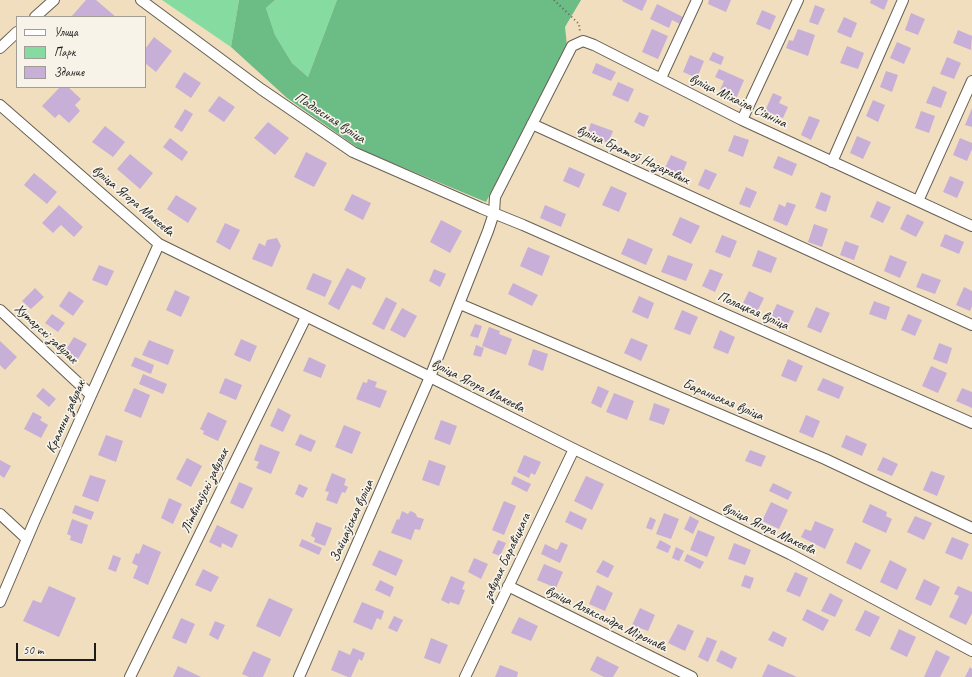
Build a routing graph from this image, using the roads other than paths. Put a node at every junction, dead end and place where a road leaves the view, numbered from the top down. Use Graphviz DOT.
graph roads {
  1 [pos="54,0"];
  2 [pos="141,0"];
  3 [pos="697,0"];
  4 [pos="798,0"];
  5 [pos="903,0"];
  6 [pos="35,16"];
  7 [pos="16,33"];
  8 [pos="0,48"];
  9 [pos="661,78"];
  10 [pos="972,81"];
  11 [pos="0,105"];
  12 [pos="742,120"];
  13 [pos="532,124"];
  14 [pos="832,162"];
  15 [pos="918,201"];
  16 [pos="494,213"];
  17 [pos="523,225"];
  18 [pos="972,226"];
  19 [pos="158,244"];
  20 [pos="460,304"];
  21 [pos="0,310"];
  22 [pos="306,317"];
  23 [pos="972,325"];
  24 [pos="430,377"];
  25 [pos="91,394"];
  26 [pos="972,423"];
  27 [pos="574,449"];
  28 [pos="0,514"];
  29 [pos="972,528"];
  30 [pos="27,539"];
  31 [pos="508,586"];
  32 [pos="0,602"];
  33 [pos="972,651"];
  34 [pos="130,677"];
  35 [pos="299,677"];
  36 [pos="465,677"];
  37 [pos="692,677"];
  1 -- 6 [label="street"];
  2 -- 16 [label="street, Падлесная вуліца"];
  3 -- 9 [label="street"];
  4 -- 12 [label="street"];
  5 -- 14 [label="street"];
  7 -- 8 [label="street"];
  9 -- 12 [label="street, вуліца Міхаіла Сіяніна"];
  9 -- 13 [label="street, вуліца Міхаіла Сіяніна"];
  10 -- 15 [label="street"];
  11 -- 19 [label="street, вуліца Ягора Макеева"];
  12 -- 14 [label="street, вуліца Міхаіла Сіяніна"];
  13 -- 16 [label="street"];
  13 -- 23 [label="street, вуліца Братоў Назаравых"];
  14 -- 15 [label="street, вуліца Міхаіла Сіяніна"];
  15 -- 18 [label="street, вуліца Міхаіла Сіяніна"];
  16 -- 17 [label="street, Падлесная вуліца"];
  16 -- 20 [label="street"];
  17 -- 26 [label="street, Полацкая вуліца"];
  19 -- 22 [label="street, вуліца Ягора Макеева"];
  19 -- 25 [label="street, Крамны завулак"];
  20 -- 24 [label="street"];
  20 -- 29 [label="street, Бараньская вуліца"];
  21 -- 25 [label="street, Хутарскі завулак"];
  22 -- 24 [label="street, вуліца Ягора Макеева"];
  22 -- 34 [label="street, Літвінаўскі завулак"];
  24 -- 27 [label="street, вуліца Ягора Макеева"];
  24 -- 35 [label="street, Зайцаўская вуліца"];
  25 -- 30 [label="street, Крамны завулак"];
  27 -- 31 [label="street, завулак Баравіцкага"];
  27 -- 33 [label="street, вуліца Ягора Макеева"];
  28 -- 30 [label="street"];
  30 -- 32 [label="street, Крамны завулак"];
  31 -- 36 [label="street, завулак Баравіцкага"];
  31 -- 37 [label="street, вуліца Аляксандра Міронава"];
}
